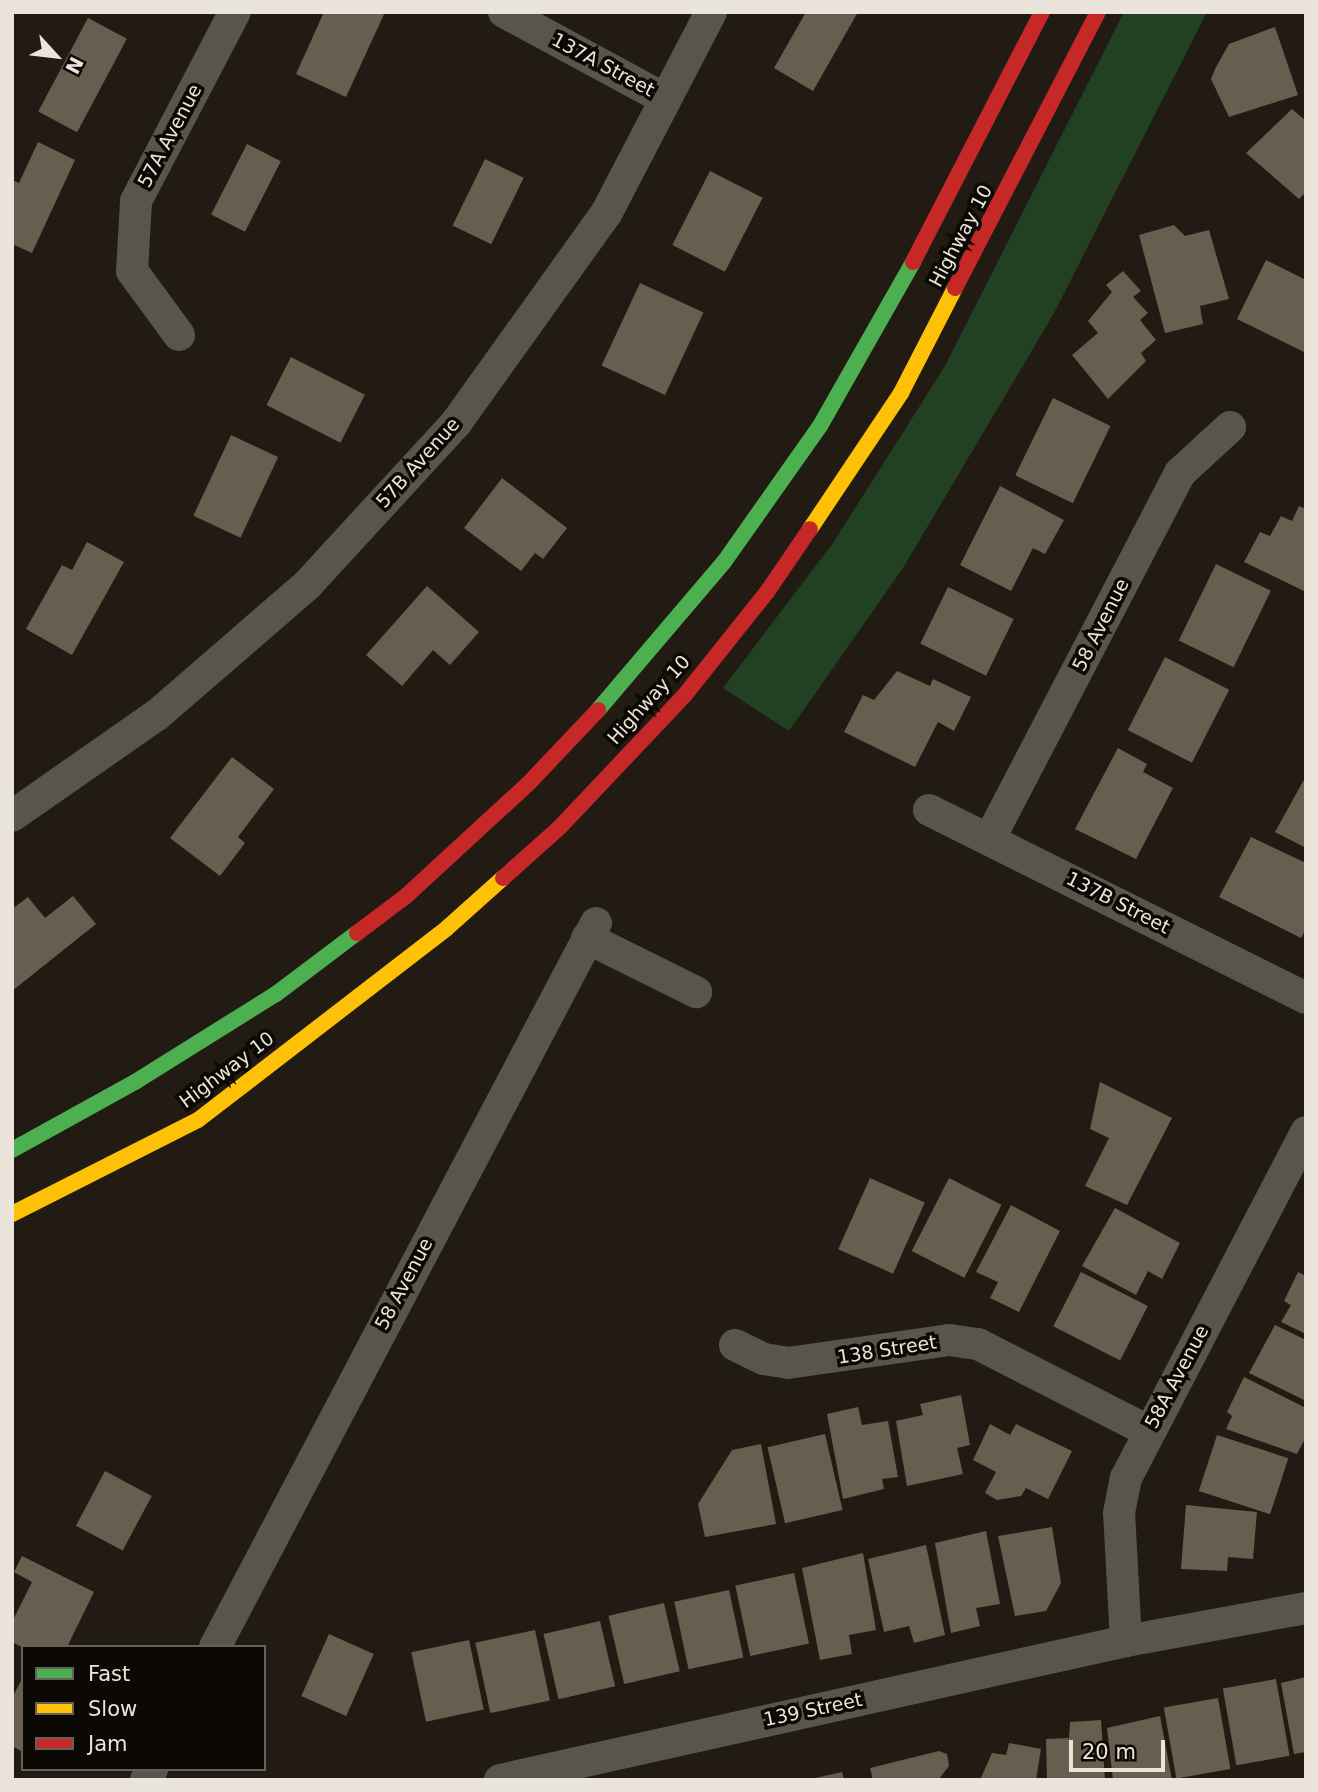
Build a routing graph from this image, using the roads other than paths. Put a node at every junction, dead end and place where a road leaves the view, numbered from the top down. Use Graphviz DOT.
graph roads {
  1 [pos="235,12"];
  2 [pos="504,12"];
  3 [pos="711,12"];
  4 [pos="1042,12"];
  5 [pos="1098,12"];
  6 [pos="666,99"];
  7 [pos="179,335"];
  8 [pos="1230,427"];
  9 [pos="929,810"];
  10 [pos="12,816"];
  11 [pos="990,838"];
  12 [pos="696,992"];
  13 [pos="1306,998"];
  14 [pos="1306,1132"];
  15 [pos="12,1150"];
  16 [pos="12,1213"];
  17 [pos="735,1345"];
  18 [pos="1148,1432"];
  19 [pos="1306,1608"];
  20 [pos="1126,1641"];
  21 [pos="216,1645"];
  22 [pos="500,1780"];
  1 -- 7 [label="street, 57A Avenue"];
  2 -- 6 [label="street, 137A Street"];
  3 -- 6 [label="street, 57B Avenue"];
  4 -- 15 [label="highway, Highway 10"];
  5 -- 16 [label="highway, Highway 10"];
  6 -- 10 [label="street, 57B Avenue"];
  8 -- 11 [label="street, 58 Avenue"];
  9 -- 11 [label="street, 137B Street"];
  11 -- 13 [label="street, 137B Street"];
  12 -- 21 [label="street, 58 Avenue"];
  14 -- 18 [label="street, 58A Avenue"];
  17 -- 18 [label="street, 138 Street"];
  18 -- 20 [label="street, 58A Avenue"];
  19 -- 20 [label="street"];
  20 -- 22 [label="street, 139 Street"];
}
